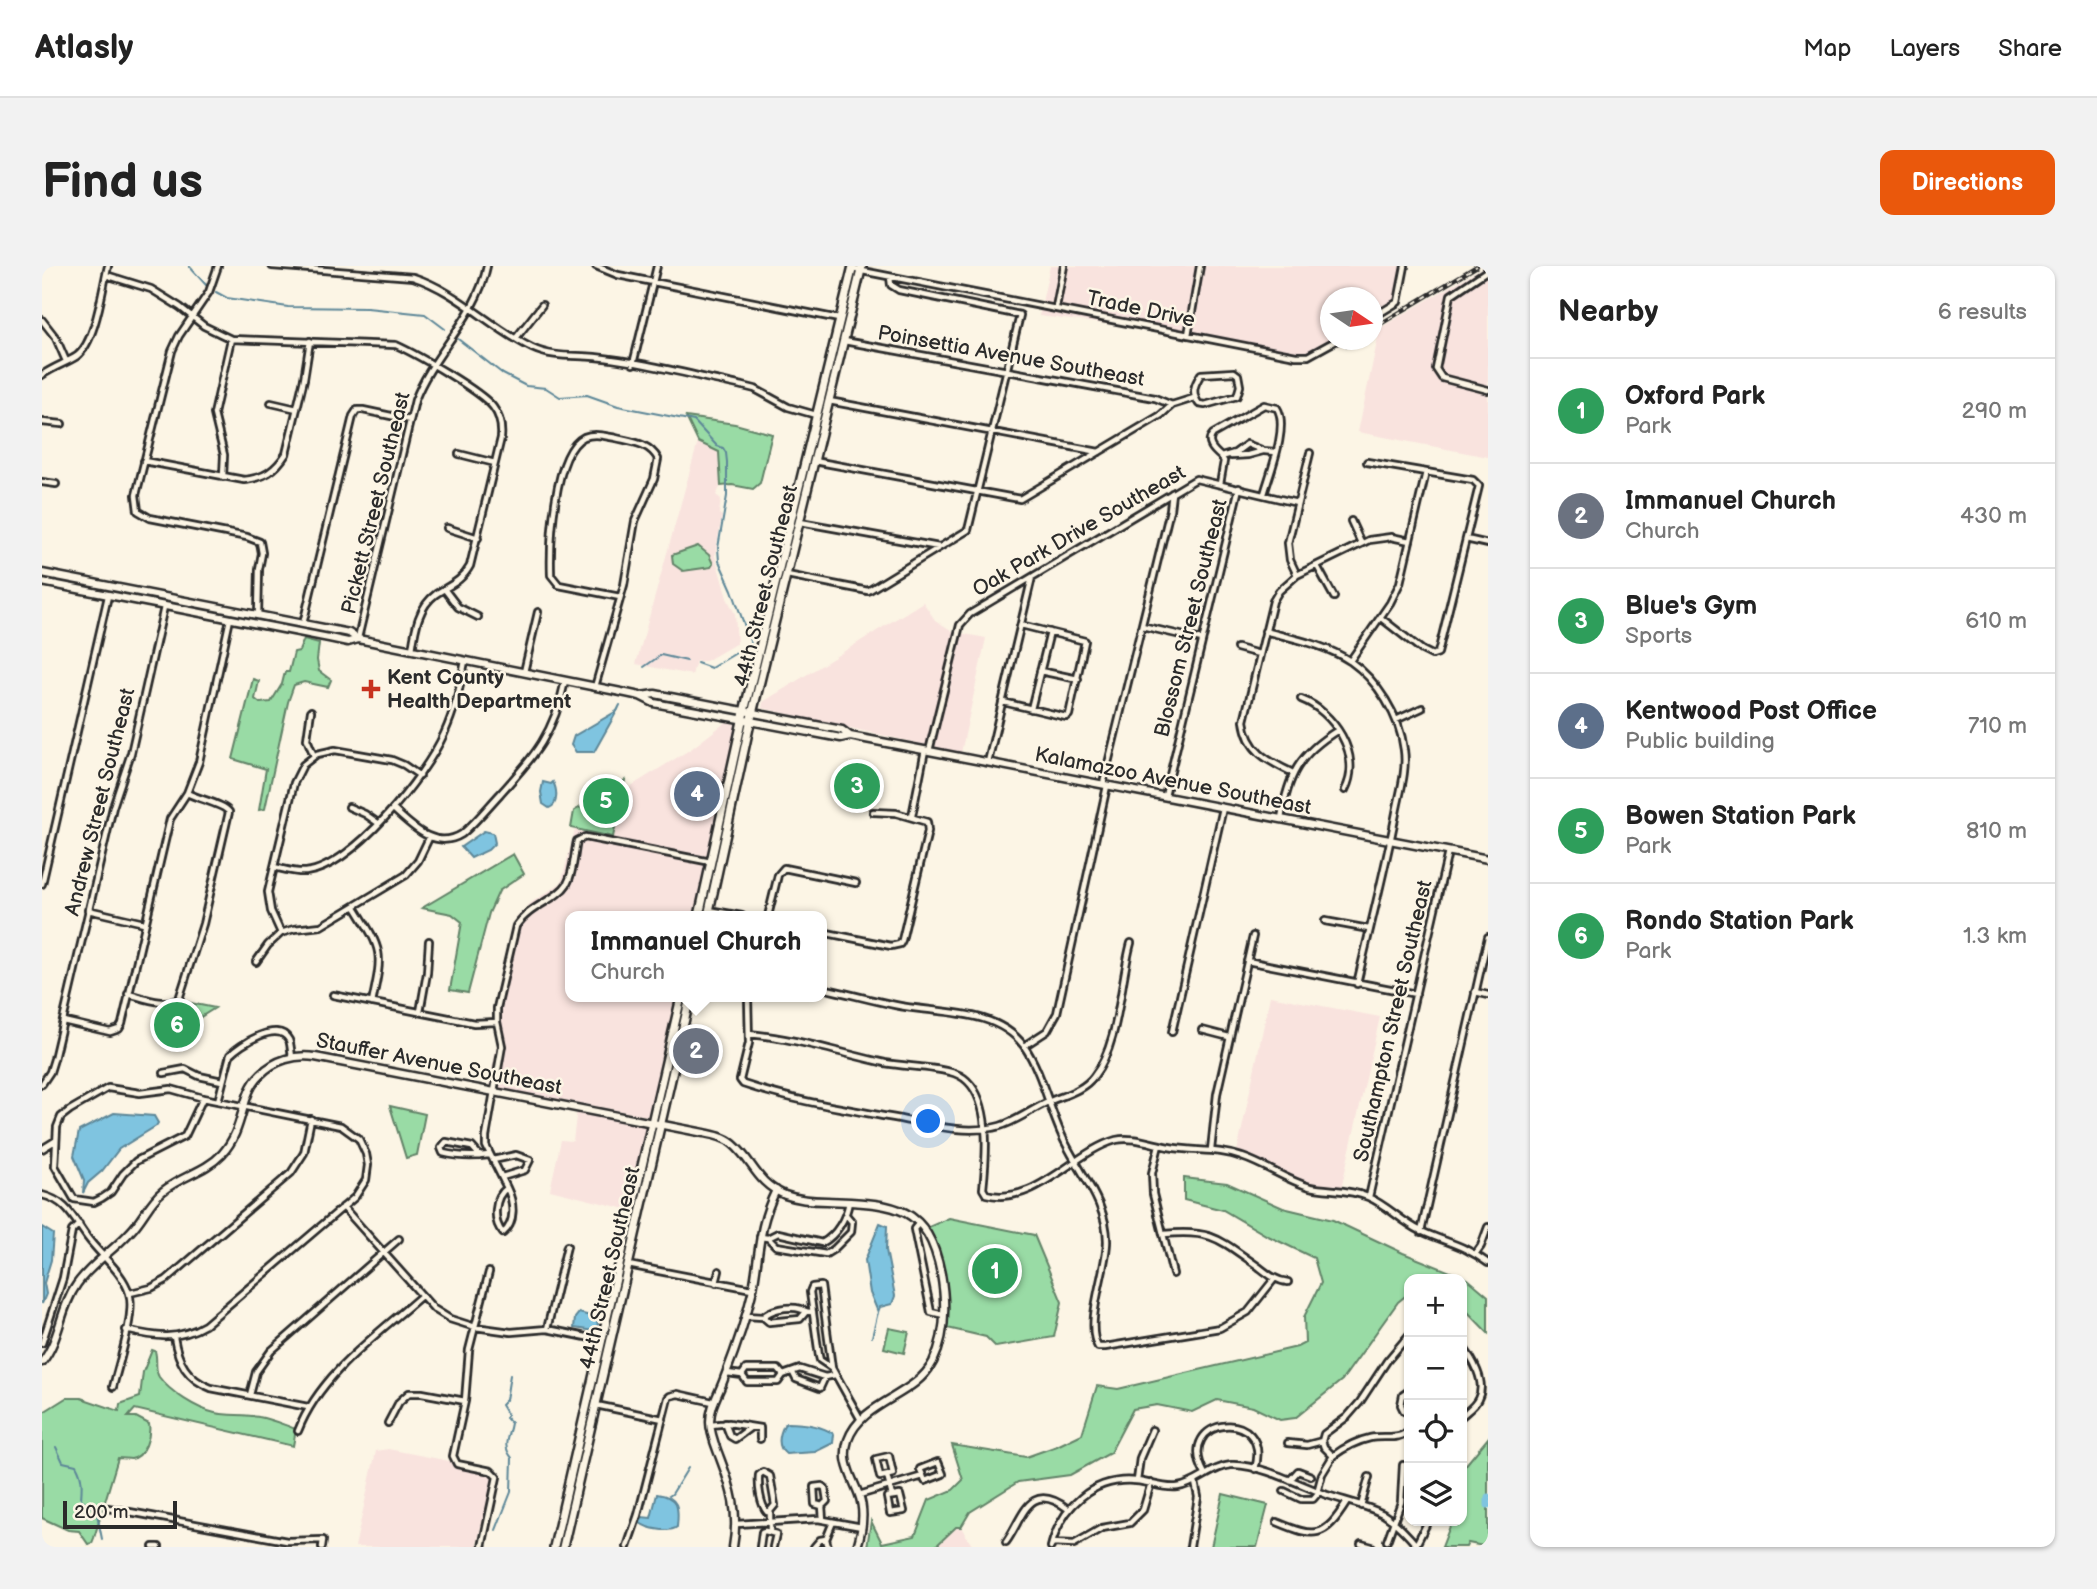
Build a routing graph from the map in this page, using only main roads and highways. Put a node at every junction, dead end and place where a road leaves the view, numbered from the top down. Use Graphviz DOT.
graph roads {
  1 [pos="853,267"];
  2 [pos="862,268"];
  3 [pos="840,320"];
  4 [pos="844,338"];
  5 [pos="823,389"];
  6 [pos="830,401"];
  7 [pos="817,415"];
  8 [pos="822,431"];
  9 [pos="797,496"];
  10 [pos="803,507"];
  11 [pos="781,563"];
  12 [pos="42,573"];
  13 [pos="787,575"];
  14 [pos="778,577"];
  15 [pos="79,580"];
  16 [pos="42,582"];
  17 [pos="71,588"];
  18 [pos="783,589"];
  19 [pos="206,605"];
  20 [pos="164,607"];
  21 [pos="258,615"];
  22 [pos="221,617"];
  23 [pos="765,629"];
  24 [pos="358,639"];
  25 [pos="771,640"];
  26 [pos="640,696"];
  27 [pos="675,698"];
  28 [pos="662,704"];
  29 [pos="748,717"];
  30 [pos="835,728"];
  31 [pos="824,735"];
  32 [pos="850,736"];
  33 [pos="716,838"];
  34 [pos="722,850"];
  35 [pos="1488,859"];
  36 [pos="711,862"];
  37 [pos="716,877"];
  38 [pos="700,911"];
  39 [pos="708,911"];
  40 [pos="680,1002"];
  41 [pos="689,1002"];
  42 [pos="674,1025"];
  43 [pos="677,1055"];
  44 [pos="657,1122"];
  45 [pos="776,1190"];
  46 [pos="635,1198"];
  47 [pos="642,1206"];
  48 [pos="631,1215"];
  49 [pos="638,1225"];
  50 [pos="627,1232"];
  51 [pos="628,1265"];
  52 [pos="602,1340"];
  53 [pos="608,1354"];
  54 [pos="42,1362"];
  55 [pos="590,1390"];
  56 [pos="596,1405"];
  57 [pos="566,1493"];
  58 [pos="564,1505"];
  59 [pos="573,1505"];
  60 [pos="570,1517"];
  61 [pos="554,1547"];
  62 [pos="563,1547"];
  63 [pos="733,1547"];
  64 [pos="857,1547"];
  1 -- 3 [label="main road, 44th Street Southeast"];
  2 -- 4 [label="main road, 44th Street Southeast"];
  3 -- 4 [label="main road"];
  3 -- 5 [label="main road, 44th Street Southeast"];
  4 -- 6 [label="main road, 44th Street Southeast"];
  5 -- 6 [label="main road"];
  5 -- 7 [label="main road, 44th Street Southeast"];
  6 -- 8 [label="main road, 44th Street Southeast"];
  7 -- 8 [label="main road"];
  7 -- 9 [label="main road, 44th Street Southeast"];
  8 -- 10 [label="main road, 44th Street Southeast"];
  9 -- 10 [label="main road"];
  9 -- 11 [label="main road, 44th Street Southeast"];
  10 -- 13 [label="main road, 44th Street Southeast"];
  11 -- 13 [label="main road"];
  11 -- 14 [label="main road, 44th Street Southeast"];
  12 -- 15 [label="main road, Kalamazoo Avenue Southeast"];
  13 -- 18 [label="main road, 44th Street Southeast"];
  14 -- 18 [label="main road"];
  14 -- 23 [label="main road, 44th Street Southeast"];
  15 -- 17 [label="main road"];
  15 -- 19 [label="main road, Kalamazoo Avenue Southeast"];
  16 -- 17 [label="main road, Kalamazoo Avenue Southeast"];
  17 -- 20 [label="main road, Kalamazoo Avenue Southeast"];
  18 -- 25 [label="main road, 44th Street Southeast"];
  19 -- 20 [label="main road"];
  19 -- 21 [label="main road, Kalamazoo Avenue Southeast"];
  20 -- 22 [label="main road, Kalamazoo Avenue Southeast"];
  21 -- 22 [label="main road"];
  21 -- 24 [label="main road, Kalamazoo Avenue Southeast"];
  22 -- 24 [label="main road, Kalamazoo Avenue Southeast"];
  23 -- 25 [label="main road"];
  23 -- 29 [label="main road, 44th Street Southeast"];
  24 -- 26 [label="main road, Kalamazoo Avenue Southeast"];
  25 -- 29 [label="main road, 44th Street Southeast"];
  26 -- 27 [label="main road, Kalamazoo Avenue Southeast"];
  26 -- 28 [label="main road, Kalamazoo Avenue Southeast"];
  27 -- 28 [label="main road"];
  27 -- 29 [label="main road, Kalamazoo Avenue Southeast"];
  28 -- 29 [label="main road, Kalamazoo Avenue Southeast"];
  29 -- 30 [label="main road, Kalamazoo Avenue Southeast"];
  29 -- 31 [label="main road, Kalamazoo Avenue Southeast"];
  29 -- 33 [label="main road, 44th Street Southeast"];
  29 -- 34 [label="main road, 44th Street Southeast"];
  30 -- 31 [label="main road"];
  30 -- 32 [label="main road, Kalamazoo Avenue Southeast"];
  31 -- 32 [label="main road, Kalamazoo Avenue Southeast"];
  32 -- 35 [label="main road, Kalamazoo Avenue Southeast"];
  33 -- 34 [label="main road"];
  33 -- 36 [label="main road, 44th Street Southeast"];
  34 -- 37 [label="main road, 44th Street Southeast"];
  36 -- 37 [label="main road"];
  36 -- 38 [label="main road, 44th Street Southeast"];
  37 -- 39 [label="main road, 44th Street Southeast"];
  40 -- 42 [label="main road, 44th Street Southeast"];
  41 -- 43 [label="main road, 44th Street Southeast"];
  42 -- 43 [label="main road"];
  42 -- 44 [label="main road, 44th Street Southeast"];
  43 -- 44 [label="main road, 44th Street Southeast"];
  44 -- 45 [label="main road, Stauffer Avenue Southeast"];
  44 -- 46 [label="main road, 44th Street Southeast"];
  44 -- 47 [label="main road, 44th Street Southeast"];
  44 -- 54 [label="main road, Stauffer Avenue Southeast"];
  45 -- 63 [label="main road"];
  45 -- 64 [label="main road"];
  46 -- 47 [label="main road"];
  46 -- 48 [label="main road, 44th Street Southeast"];
  47 -- 49 [label="main road, 44th Street Southeast"];
  48 -- 49 [label="main road"];
  48 -- 50 [label="main road, 44th Street Southeast"];
  49 -- 51 [label="main road, 44th Street Southeast"];
  50 -- 51 [label="main road"];
  50 -- 52 [label="main road, 44th Street Southeast"];
  51 -- 53 [label="main road, 44th Street Southeast"];
  52 -- 53 [label="main road"];
  52 -- 55 [label="main road, 44th Street Southeast"];
  53 -- 56 [label="main road, 44th Street Southeast"];
  55 -- 56 [label="main road"];
  55 -- 57 [label="main road, 44th Street Southeast"];
  56 -- 59 [label="main road, 44th Street Southeast"];
  57 -- 58 [label="main road, 44th Street Southeast"];
  57 -- 59 [label="main road"];
  58 -- 60 [label="main road"];
  58 -- 61 [label="main road, 44th Street Southeast"];
  59 -- 60 [label="main road, 44th Street Southeast"];
  60 -- 62 [label="main road, 44th Street Southeast"];
}
